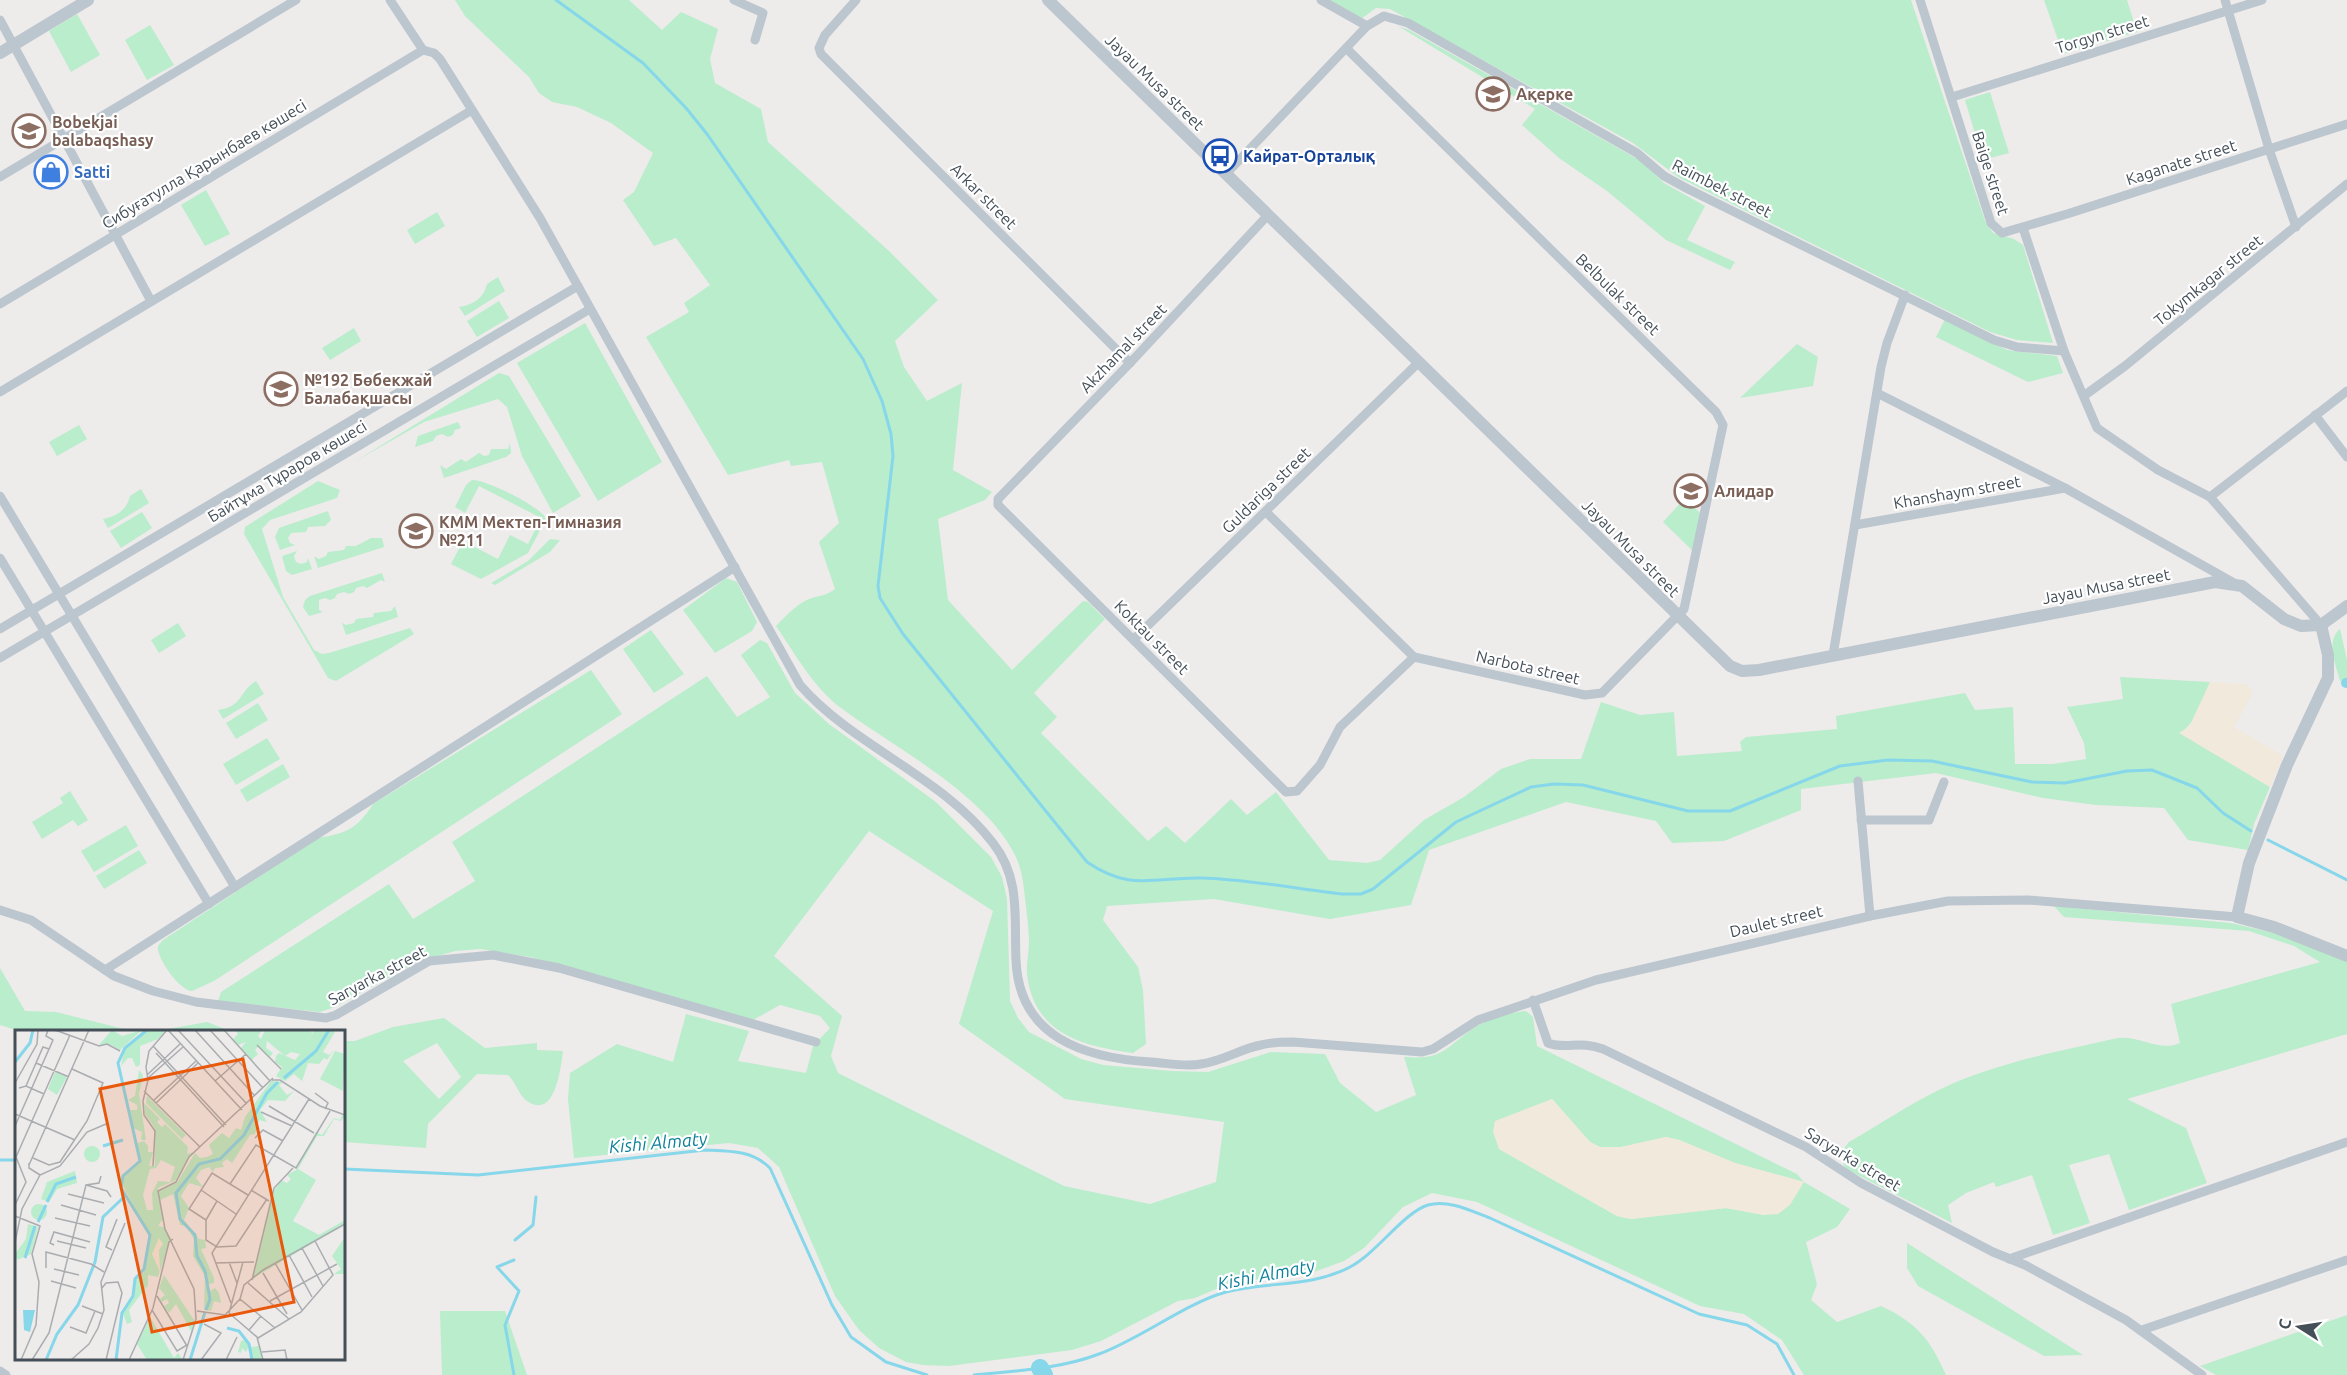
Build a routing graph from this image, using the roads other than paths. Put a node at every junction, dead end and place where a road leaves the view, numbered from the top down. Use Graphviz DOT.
graph roads {
  1 [pos="88,0"];
  2 [pos="296,0"];
  3 [pos="390,0"];
  4 [pos="734,0"];
  5 [pos="856,0"];
  6 [pos="1048,0"];
  7 [pos="1321,0"];
  8 [pos="1920,0"];
  9 [pos="2225,0"];
  10 [pos="2262,0"];
  11 [pos="2228,10"];
  12 [pos="0,20"];
  13 [pos="1367,26"];
  14 [pos="755,40"];
  15 [pos="14,45"];
  16 [pos="1347,49"];
  17 [pos="423,50"];
  18 [pos="0,52"];
  19 [pos="1952,97"];
  20 [pos="472,110"];
  21 [pos="2347,124"];
  22 [pos="64,139"];
  23 [pos="2270,149"];
  24 [pos="1226,174"];
  25 [pos="0,177"];
  26 [pos="2347,184"];
  27 [pos="1268,215"];
  28 [pos="2296,227"];
  29 [pos="2024,228"];
  30 [pos="116,235"];
  31 [pos="578,286"];
  32 [pos="1905,295"];
  33 [pos="151,301"];
  34 [pos="0,304"];
  35 [pos="590,309"];
  36 [pos="2064,351"];
  37 [pos="1130,363"];
  38 [pos="1418,363"];
  39 [pos="2347,391"];
  40 [pos="0,392"];
  41 [pos="1879,394"];
  42 [pos="2085,395"];
  43 [pos="2315,415"];
  44 [pos="2347,457"];
  45 [pos="2065,488"];
  46 [pos="0,496"];
  47 [pos="2210,497"];
  48 [pos="998,499"];
  49 [pos="1266,512"];
  50 [pos="1855,525"];
  51 [pos="0,558"];
  52 [pos="735,567"];
  53 [pos="2235,583"];
  54 [pos="59,594"];
  55 [pos="2347,606"];
  56 [pos="32,610"];
  57 [pos="72,616"];
  58 [pos="1677,617"];
  59 [pos="2321,625"];
  60 [pos="0,629"];
  61 [pos="45,632"];
  62 [pos="1134,639"];
  63 [pos="1833,655"];
  64 [pos="1414,657"];
  65 [pos="0,658"];
  66 [pos="1858,781"];
  67 [pos="1944,783"];
  68 [pos="1861,820"];
  69 [pos="236,887"];
  70 [pos="209,904"];
  71 [pos="0,910"];
  72 [pos="1870,916"];
  73 [pos="2237,917"];
  74 [pos="2347,956"];
  75 [pos="105,970"];
  76 [pos="1533,1000"];
  77 [pos="816,1042"];
  78 [pos="2347,1142"];
  79 [pos="2008,1259"];
  80 [pos="2347,1260"];
  81 [pos="2142,1330"];
  82 [pos="0,1371"];
  83 [pos="6,1375"];
  84 [pos="2202,1375"];
  1 -- 15 [label="street"];
  2 -- 22 [label="street"];
  3 -- 17 [label="street, Daulet street"];
  4 -- 14 [label="street"];
  5 -- 37 [label="street, Arkar street"];
  6 -- 24 [label="street, Jayau Musa street"];
  7 -- 13 [label="street"];
  8 -- 19 [label="street, Baige street"];
  9 -- 11 [label="street"];
  10 -- 11 [label="street, Torgyn street"];
  11 -- 19 [label="street, Torgyn street"];
  11 -- 23 [label="street"];
  12 -- 15 [label="street"];
  13 -- 16 [label="street"];
  13 -- 32 [label="street, Raimbek street"];
  15 -- 18 [label="street"];
  15 -- 22 [label="street"];
  16 -- 24 [label="street"];
  16 -- 58 [label="street, Belbulak street"];
  17 -- 20 [label="street, Daulet street"];
  17 -- 30 [label="street, Сибуғатулла Қарынбаев көшесі"];
  19 -- 29 [label="street, Baige street"];
  20 -- 31 [label="street, Daulet street"];
  20 -- 33 [label="street"];
  21 -- 23 [label="street, Kaganate street"];
  22 -- 25 [label="street"];
  22 -- 30 [label="street"];
  23 -- 28 [label="street"];
  23 -- 29 [label="street, Kaganate street"];
  24 -- 27 [label="street, Jayau Musa street"];
  26 -- 28 [label="street, Tokymkagar street"];
  27 -- 37 [label="street, Akzhamal street"];
  27 -- 38 [label="street, Jayau Musa street"];
  28 -- 42 [label="street, Tokymkagar street"];
  29 -- 36 [label="street"];
  30 -- 33 [label="street"];
  30 -- 34 [label="street, Сибуғатулла Қарынбаев көшесі"];
  31 -- 35 [label="street, Daulet street"];
  31 -- 54 [label="street, Байтұма Тұраров көшесі"];
  32 -- 36 [label="street, Raimbek street"];
  32 -- 41 [label="street"];
  33 -- 40 [label="street"];
  35 -- 52 [label="street, Daulet street"];
  35 -- 57 [label="street, Байтұма Тұраров көшесі"];
  36 -- 42 [label="street"];
  37 -- 48 [label="street, Akzhamal street"];
  38 -- 49 [label="street, Guldariga street"];
  38 -- 58 [label="street, Jayau Musa street"];
  39 -- 43 [label="street"];
  41 -- 45 [label="street, Khanshaym street"];
  41 -- 50 [label="street"];
  42 -- 47 [label="street"];
  43 -- 44 [label="street"];
  43 -- 47 [label="street"];
  45 -- 50 [label="street, Khanshaym street"];
  45 -- 53 [label="street, Khanshaym street"];
  46 -- 54 [label="street"];
  47 -- 59 [label="street"];
  48 -- 62 [label="street, Koktau street"];
  49 -- 62 [label="street, Guldariga street"];
  49 -- 64 [label="street"];
  50 -- 63 [label="street"];
  51 -- 56 [label="street"];
  52 -- 69 [label="street"];
  52 -- 76 [label="street, Daulet street"];
  53 -- 59 [label="street"];
  53 -- 63 [label="street, Jayau Musa street"];
  54 -- 56 [label="street, Байтұма Тұраров көшесі"];
  54 -- 57 [label="street"];
  55 -- 59 [label="street"];
  56 -- 60 [label="street, Байтұма Тұраров көшесі"];
  56 -- 61 [label="street"];
  57 -- 61 [label="street, Байтұма Тұраров көшесі"];
  57 -- 69 [label="street"];
  58 -- 63 [label="street, Jayau Musa street"];
  58 -- 64 [label="street, Narbota street"];
  59 -- 73 [label="street"];
  61 -- 65 [label="street, Байтұма Тұраров көшесі"];
  61 -- 70 [label="street"];
  62 -- 64 [label="street, Koktau street"];
  66 -- 68 [label="street"];
  67 -- 68 [label="street"];
  68 -- 72 [label="street"];
  69 -- 70 [label="street"];
  70 -- 75 [label="street"];
  71 -- 75 [label="street, Saryarka street"];
  72 -- 73 [label="street, Daulet street"];
  72 -- 76 [label="street, Daulet street"];
  73 -- 74 [label="street, Daulet street"];
  75 -- 77 [label="street, Saryarka street"];
  76 -- 79 [label="street, Saryarka street"];
  78 -- 79 [label="street"];
  79 -- 81 [label="street, Saryarka street"];
  80 -- 81 [label="street"];
  81 -- 84 [label="street, Saryarka street"];
  82 -- 83 [label="street"];
}
